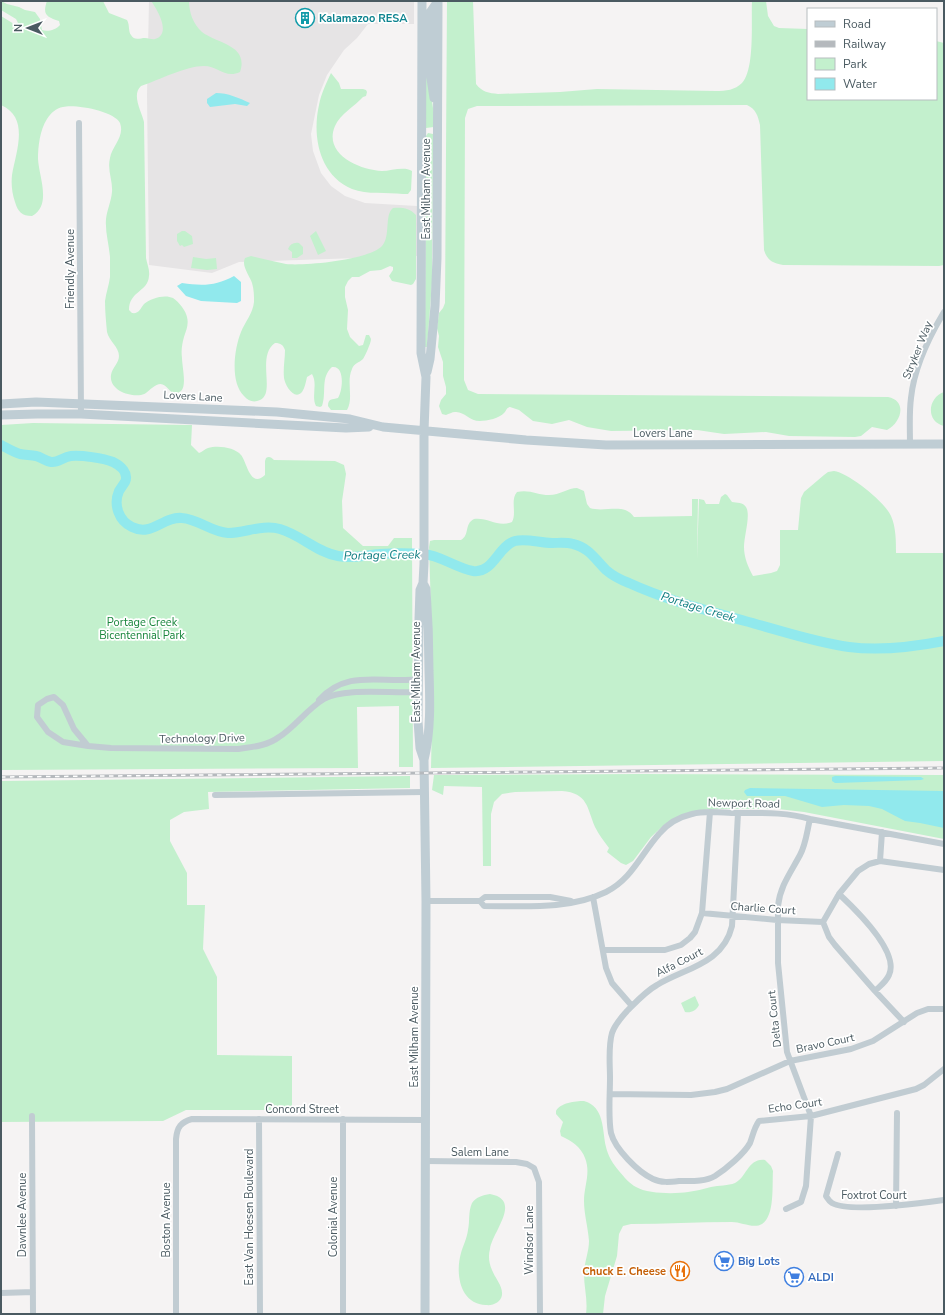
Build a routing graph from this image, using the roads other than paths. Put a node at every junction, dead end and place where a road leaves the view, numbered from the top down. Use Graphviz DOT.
graph roads {
  1 [pos="422,1"];
  2 [pos="438,1"];
  3 [pos="425,14"];
  4 [pos="438,113"];
  5 [pos="79,123"];
  6 [pos="944,312"];
  7 [pos="426,377"];
  8 [pos="81,403"];
  9 [pos="1,404"];
  10 [pos="81,414"];
  11 [pos="1,415"];
  12 [pos="383,427"];
  13 [pos="424,431"];
  14 [pos="944,444"];
  15 [pos="910,445"];
  16 [pos="423,583"];
  17 [pos="418,679"];
  18 [pos="368,680"];
  19 [pos="418,692"];
  20 [pos="369,693"];
  21 [pos="310,710"];
  22 [pos="88,746"];
  23 [pos="424,760"];
  24 [pos="424,792"];
  25 [pos="215,795"];
  26 [pos="710,812"];
  27 [pos="738,813"];
  28 [pos="810,818"];
  29 [pos="882,832"];
  30 [pos="944,844"];
  31 [pos="880,861"];
  32 [pos="944,870"];
  33 [pos="839,894"];
  34 [pos="593,897"];
  35 [pos="426,901"];
  36 [pos="702,913"];
  37 [pos="732,916"];
  38 [pos="777,920"];
  39 [pos="823,922"];
  40 [pos="603,950"];
  41 [pos="875,991"];
  42 [pos="632,1006"];
  43 [pos="944,1009"];
  44 [pos="904,1022"];
  45 [pos="790,1061"];
  46 [pos="944,1069"];
  47 [pos="610,1094"];
  48 [pos="897,1113"];
  49 [pos="32,1116"];
  50 [pos="811,1116"];
  51 [pos="259,1119"];
  52 [pos="343,1119"];
  53 [pos="426,1120"];
  54 [pos="179,1126"];
  55 [pos="838,1154"];
  56 [pos="425,1162"];
  57 [pos="534,1168"];
  58 [pos="944,1200"];
  59 [pos="896,1206"];
  60 [pos="786,1209"];
  61 [pos="33,1292"];
  62 [pos="1,1293"];
  63 [pos="33,1314"];
  64 [pos="176,1314"];
  65 [pos="260,1314"];
  66 [pos="343,1314"];
  67 [pos="425,1314"];
  68 [pos="540,1314"];
  1 -- 3 [label="street, East Milham Avenue"];
  2 -- 3 [label="street"];
  2 -- 4 [label="street, East Milham Avenue"];
  3 -- 4 [label="street"];
  3 -- 7 [label="street, East Milham Avenue"];
  4 -- 7 [label="street, East Milham Avenue"];
  5 -- 8 [label="street, Friendly Avenue"];
  6 -- 15 [label="street, Stryker Way"];
  7 -- 13 [label="street, East Milham Avenue"];
  8 -- 9 [label="street, Lovers Lane"];
  8 -- 10 [label="street, Friendly Avenue"];
  8 -- 12 [label="street, Lovers Lane"];
  10 -- 11 [label="street, Lovers Lane"];
  10 -- 12 [label="street, Lovers Lane"];
  12 -- 13 [label="street, Lovers Lane"];
  13 -- 15 [label="street, Lovers Lane"];
  13 -- 16 [label="street, East Milham Avenue"];
  14 -- 15 [label="street, Lovers Lane"];
  16 -- 17 [label="street, East Milham Avenue"];
  16 -- 23 [label="street, East Milham Avenue"];
  17 -- 18 [label="street"];
  17 -- 19 [label="street, East Milham Avenue"];
  18 -- 20 [label="street"];
  18 -- 21 [label="street"];
  19 -- 20 [label="street, Technology Drive"];
  19 -- 23 [label="street, East Milham Avenue"];
  20 -- 21 [label="street, Technology Drive"];
  21 -- 22 [label="street, Technology Drive"];
  22 -- 22 [label="street, Technology Drive"];
  23 -- 24 [label="street, East Milham Avenue"];
  24 -- 25 [label="street"];
  24 -- 35 [label="street, East Milham Avenue"];
  26 -- 27 [label="street, Newport Road"];
  26 -- 34 [label="street, Newport Road"];
  26 -- 36 [label="street, Alfa Court"];
  27 -- 28 [label="street, Newport Road"];
  27 -- 37 [label="street, Alfa Court"];
  28 -- 29 [label="street, Newport Road"];
  28 -- 38 [label="street, Delta Court"];
  29 -- 30 [label="street, Newport Road"];
  29 -- 31 [label="street"];
  31 -- 32 [label="street"];
  31 -- 33 [label="street"];
  33 -- 39 [label="street"];
  33 -- 41 [label="street"];
  34 -- 35 [label="street, Newport Road"];
  34 -- 40 [label="street"];
  35 -- 53 [label="street, East Milham Avenue"];
  36 -- 37 [label="street, Charlie Court"];
  36 -- 40 [label="street, Alfa Court"];
  37 -- 38 [label="street, Charlie Court"];
  37 -- 42 [label="street, Alfa Court"];
  38 -- 39 [label="street, Charlie Court"];
  38 -- 45 [label="street, Delta Court"];
  39 -- 41 [label="street"];
  40 -- 42 [label="street"];
  41 -- 44 [label="street"];
  42 -- 47 [label="street, Alfa Court"];
  43 -- 44 [label="street, Bravo Court"];
  44 -- 45 [label="street, Bravo Court"];
  45 -- 47 [label="street, Bravo Court"];
  45 -- 50 [label="street, Delta Court"];
  46 -- 50 [label="street, Echo Court"];
  47 -- 50 [label="street, Echo Court"];
  48 -- 59 [label="street"];
  49 -- 61 [label="street, Dawnlee Avenue"];
  50 -- 60 [label="street, Delta Court"];
  51 -- 52 [label="street, Concord Street"];
  51 -- 54 [label="street, Concord Street"];
  51 -- 65 [label="street, East Van Hoesen Boulevard"];
  52 -- 53 [label="street, Concord Street"];
  52 -- 66 [label="street, Colonial Avenue"];
  53 -- 56 [label="street, East Milham Avenue"];
  54 -- 64 [label="street, Boston Avenue"];
  55 -- 59 [label="street, Foxtrot Court"];
  56 -- 57 [label="street, Salem Lane"];
  56 -- 67 [label="street, East Milham Avenue"];
  57 -- 68 [label="street, Windsor Lane"];
  58 -- 59 [label="street, Foxtrot Court"];
  61 -- 62 [label="street"];
  61 -- 63 [label="street, Dawnlee Avenue"];
}
